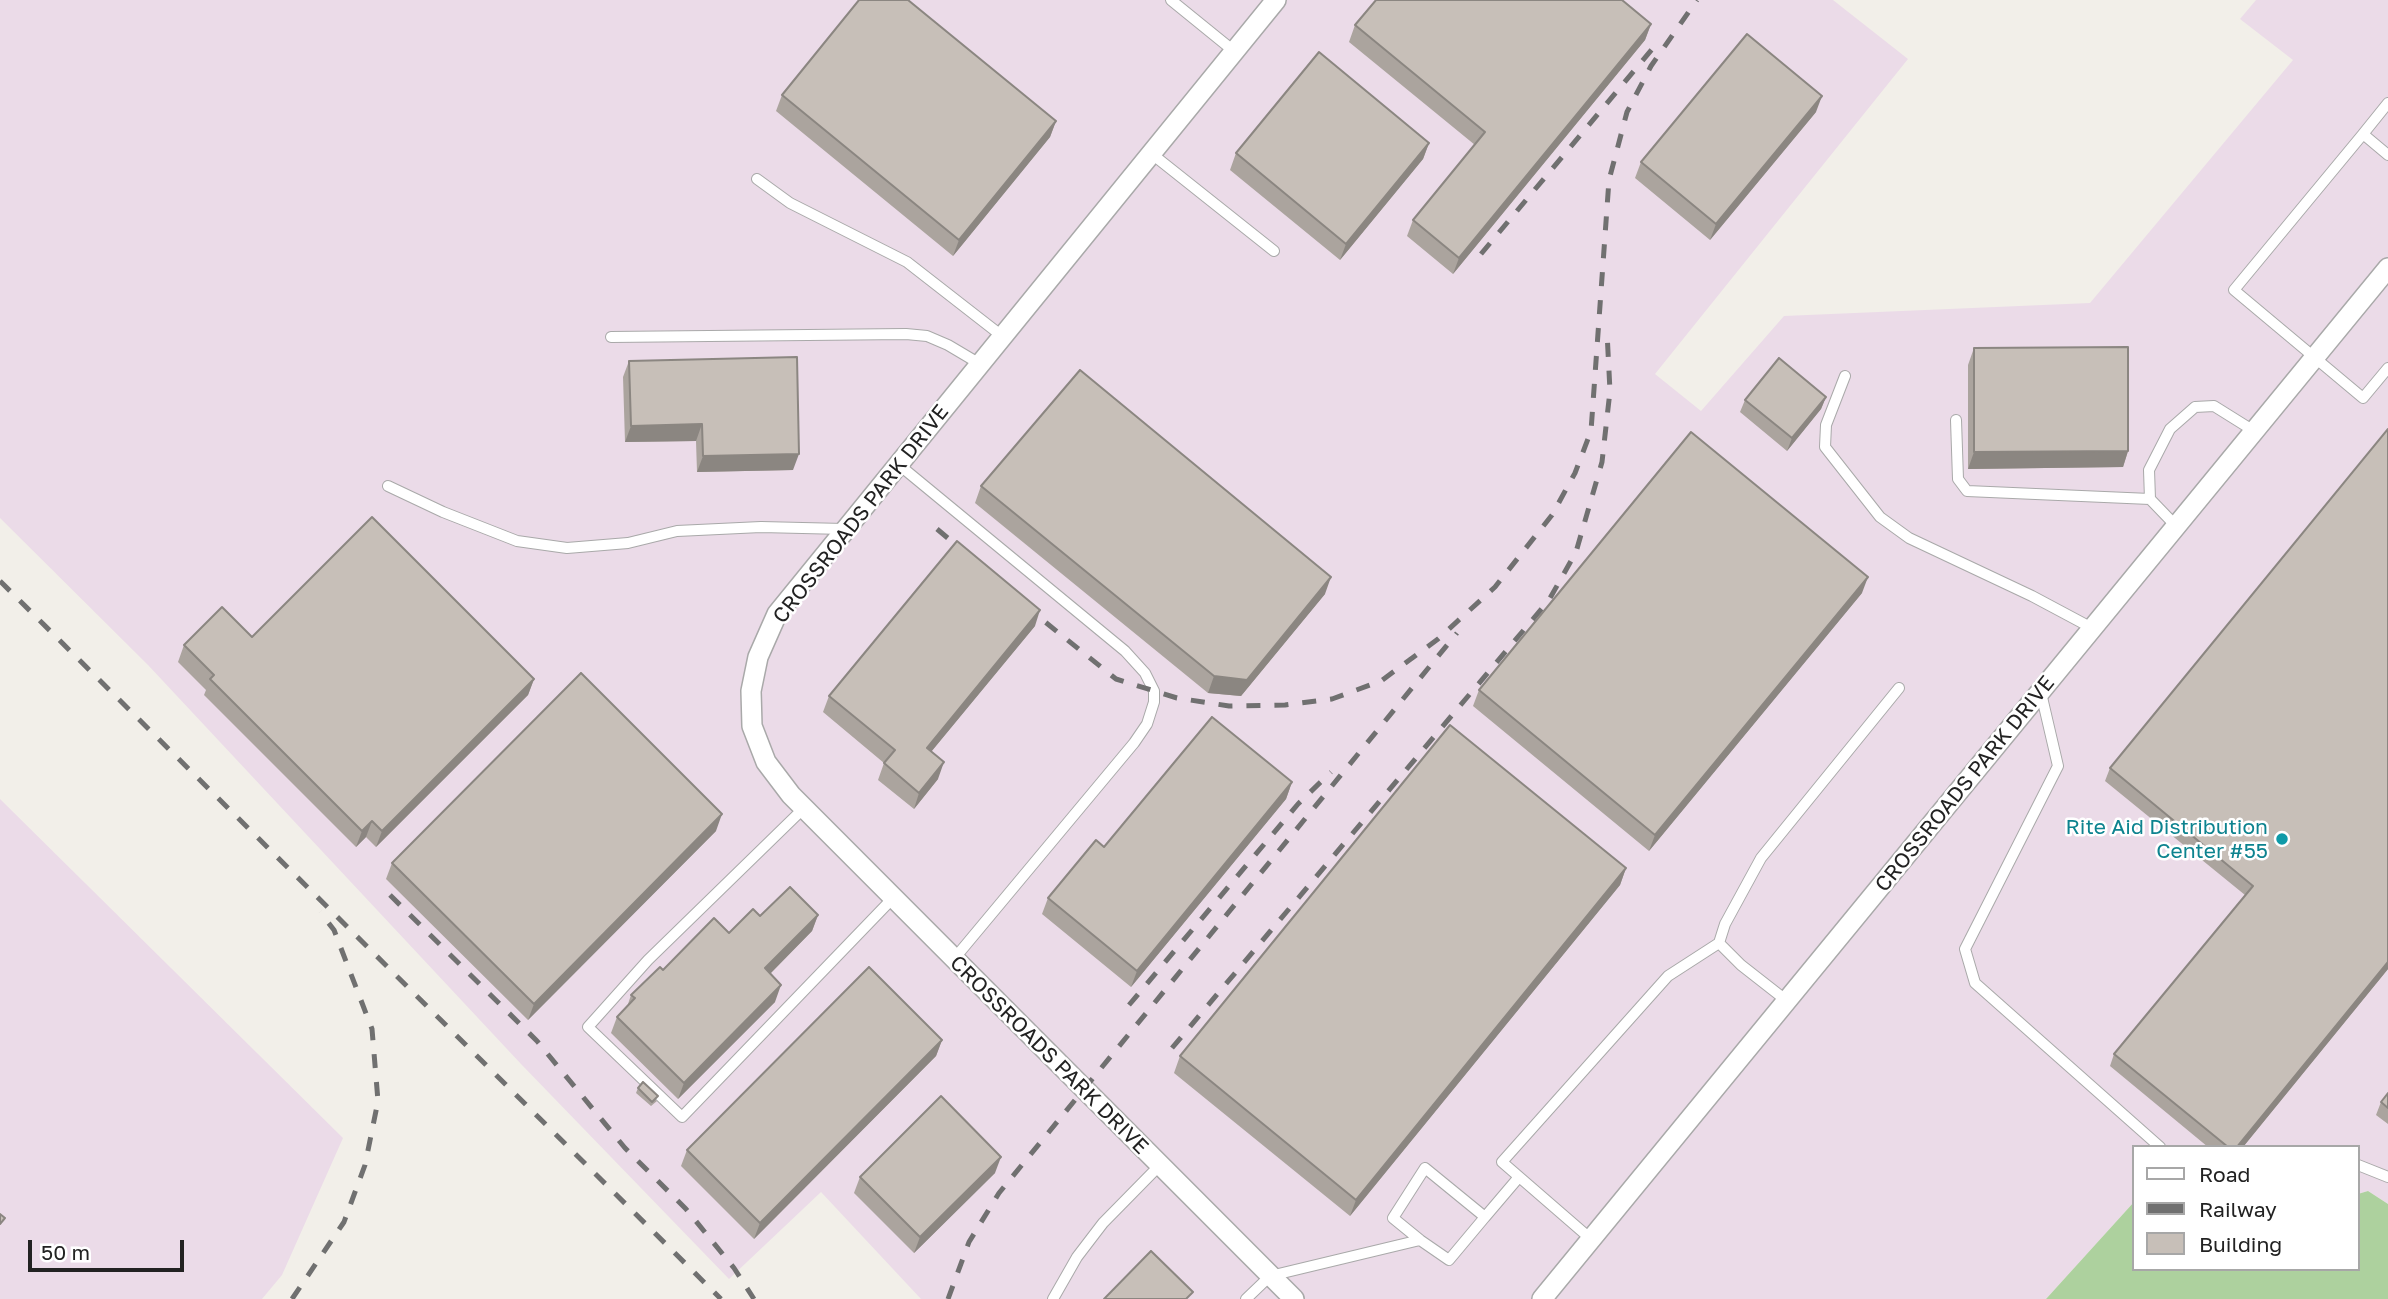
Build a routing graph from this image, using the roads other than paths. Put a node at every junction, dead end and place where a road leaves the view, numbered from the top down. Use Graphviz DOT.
graph roads {
  1 [pos="1171,0"];
  2 [pos="1276,0"];
  3 [pos="1235,52"];
  4 [pos="2388,103"];
  5 [pos="2363,134"];
  6 [pos="1152,153"];
  7 [pos="2388,155"];
  8 [pos="757,179"];
  9 [pos="1274,251"];
  10 [pos="2388,268"];
  11 [pos="611,337"];
  12 [pos="1002,337"];
  13 [pos="2315,357"];
  14 [pos="979,365"];
  15 [pos="2388,368"];
  16 [pos="1845,376"];
  17 [pos="1956,420"];
  18 [pos="2254,431"];
  19 [pos="898,464"];
  20 [pos="388,486"];
  21 [pos="2150,499"];
  22 [pos="2176,526"];
  23 [pos="844,530"];
  24 [pos="2092,628"];
  25 [pos="1899,688"];
  26 [pos="2040,691"];
  27 [pos="804,808"];
  28 [pos="893,898"];
  29 [pos="1719,943"];
  30 [pos="954,959"];
  31 [pos="1787,1001"];
  32 [pos="2158,1145"];
  33 [pos="1159,1166"];
  34 [pos="2360,1167"];
  35 [pos="1519,1177"];
  36 [pos="2388,1177"];
  37 [pos="1485,1217"];
  38 [pos="1420,1240"];
  39 [pos="1592,1240"];
  40 [pos="1270,1276"];
  41 [pos="1053,1299"];
  42 [pos="1246,1299"];
  43 [pos="1294,1299"];
  44 [pos="1542,1299"];
  1 -- 3 [label="lane"];
  2 -- 3 [label="street, CROSSROADS PARK DRIVE"];
  3 -- 6 [label="street, CROSSROADS PARK DRIVE"];
  4 -- 5 [label="lane"];
  5 -- 7 [label="lane"];
  5 -- 13 [label="lane"];
  6 -- 9 [label="lane"];
  6 -- 12 [label="street, CROSSROADS PARK DRIVE"];
  8 -- 12 [label="lane"];
  10 -- 13 [label="street, CROSSROADS PARK DRIVE"];
  11 -- 14 [label="lane"];
  12 -- 14 [label="street, CROSSROADS PARK DRIVE"];
  13 -- 15 [label="lane"];
  13 -- 18 [label="street, CROSSROADS PARK DRIVE"];
  14 -- 19 [label="street, CROSSROADS PARK DRIVE"];
  16 -- 24 [label="lane"];
  17 -- 21 [label="lane"];
  18 -- 21 [label="lane"];
  18 -- 22 [label="street, CROSSROADS PARK DRIVE"];
  19 -- 23 [label="street, CROSSROADS PARK DRIVE"];
  19 -- 30 [label="lane"];
  20 -- 23 [label="lane"];
  21 -- 22 [label="lane"];
  22 -- 24 [label="street, CROSSROADS PARK DRIVE"];
  23 -- 27 [label="street, CROSSROADS PARK DRIVE"];
  24 -- 26 [label="street, CROSSROADS PARK DRIVE"];
  25 -- 29 [label="lane"];
  26 -- 31 [label="street, CROSSROADS PARK DRIVE"];
  26 -- 32 [label="lane"];
  27 -- 28 [label="street, CROSSROADS PARK DRIVE"];
  27 -- 28 [label="lane"];
  28 -- 30 [label="street, CROSSROADS PARK DRIVE"];
  29 -- 31 [label="lane"];
  29 -- 35 [label="lane"];
  30 -- 33 [label="street, CROSSROADS PARK DRIVE"];
  31 -- 39 [label="street, CROSSROADS PARK DRIVE"];
  33 -- 40 [label="street, CROSSROADS PARK DRIVE"];
  33 -- 41 [label="lane"];
  34 -- 36 [label="lane"];
  35 -- 37 [label="lane"];
  35 -- 39 [label="lane"];
  37 -- 38 [label="lane"];
  37 -- 38 [label="lane"];
  38 -- 40 [label="lane"];
  39 -- 44 [label="street, CROSSROADS PARK DRIVE"];
  40 -- 42 [label="lane"];
  40 -- 43 [label="street, CROSSROADS PARK DRIVE"];
}
